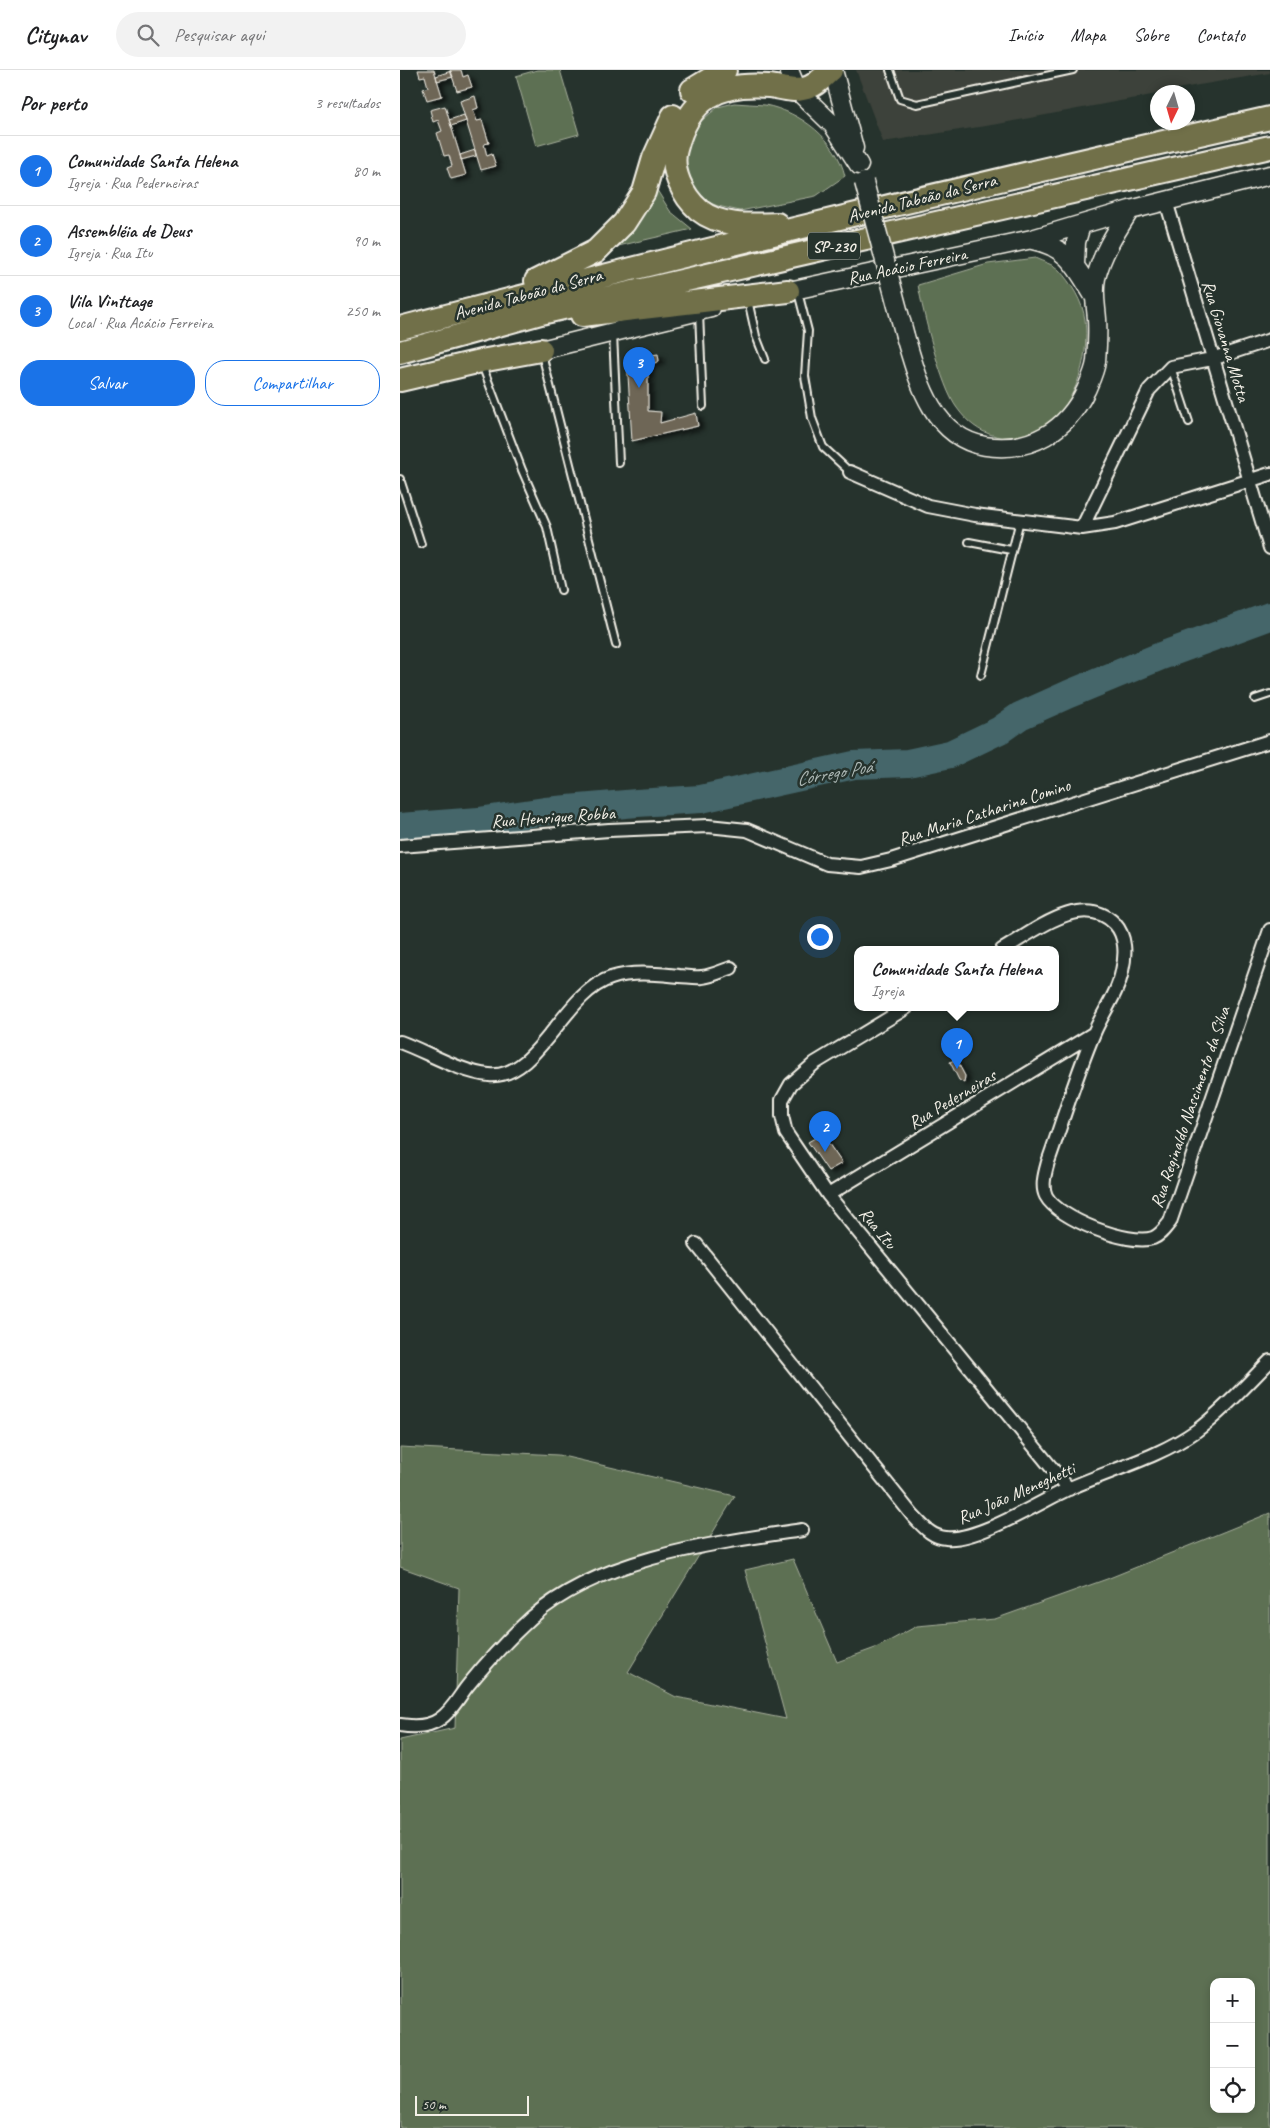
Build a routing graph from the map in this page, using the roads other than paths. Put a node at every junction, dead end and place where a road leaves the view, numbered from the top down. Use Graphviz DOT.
graph roads {
  1 [pos="725,70"];
  2 [pos="832,70"];
  3 [pos="890,70"];
  4 [pos="1073,70"];
  5 [pos="793,80"];
  6 [pos="1270,118"];
  7 [pos="1270,147"];
  8 [pos="861,174"];
  9 [pos="1270,175"];
  10 [pos="1166,201"];
  11 [pos="1130,210"];
  12 [pos="815,224"];
  13 [pos="1080,225"];
  14 [pos="1032,240"];
  15 [pos="1074,264"];
  16 [pos="793,290"];
  17 [pos="1094,296"];
  18 [pos="748,300"];
  19 [pos="481,307"];
  20 [pos="698,311"];
  21 [pos="541,313"];
  22 [pos="400,328"];
  23 [pos="613,333"];
  24 [pos="1270,340"];
  25 [pos="541,350"];
  26 [pos="400,352"];
  27 [pos="1212,358"];
  28 [pos="765,359"];
  29 [pos="481,361"];
  30 [pos="1171,368"];
  31 [pos="400,380"];
  32 [pos="703,406"];
  33 [pos="1189,422"];
  34 [pos="619,463"];
  35 [pos="850,472"];
  36 [pos="1270,474"];
  37 [pos="400,479"];
  38 [pos="1251,480"];
  39 [pos="1020,520"];
  40 [pos="1082,528"];
  41 [pos="969,542"];
  42 [pos="420,544"];
  43 [pos="1270,548"];
  44 [pos="1011,550"];
  45 [pos="561,590"];
  46 [pos="616,645"];
  47 [pos="981,675"];
  48 [pos="1270,694"];
  49 [pos="1255,699"];
  50 [pos="1270,741"];
  51 [pos="708,826"];
  52 [pos="400,846"];
  53 [pos="1270,930"];
  54 [pos="1009,946"];
  55 [pos="731,968"];
  56 [pos="901,1011"];
  57 [pos="1094,1033"];
  58 [pos="400,1042"];
  59 [pos="828,1195"];
  60 [pos="696,1244"];
  61 [pos="1270,1361"];
  62 [pos="1068,1489"];
  63 [pos="802,1530"];
  64 [pos="400,1725"];
  1 -- 19 [label="highway"];
  2 -- 5 [label="highway"];
  2 -- 8 [label="main road"];
  3 -- 4 [label="lane"];
  5 -- 8 [label="main road"];
  5 -- 12 [label="highway"];
  6 -- 12 [label="highway, Avenida Taboão da Serra / SP-230"];
  7 -- 21 [label="highway, Avenida Taboão da Serra / SP-230"];
  8 -- 17 [label="main road, bridge"];
  9 -- 10 [label="main road, Rua Acácio Ferreira"];
  10 -- 11 [label="main road, Rua Acácio Ferreira"];
  10 -- 27 [label="street, Rua Giovanna Motta"];
  11 -- 13 [label="main road, Rua Acácio Ferreira"];
  11 -- 17 [label="main road"];
  12 -- 19 [label="highway, Avenida Taboão da Serra / SP-230"];
  13 -- 14 [label="main road, Rua Acácio Ferreira"];
  13 -- 15 [label="main road"];
  14 -- 15 [label="main road"];
  14 -- 16 [label="main road, Rua Acácio Ferreira"];
  15 -- 17 [label="main road"];
  16 -- 18 [label="main road, Rua Acácio Ferreira"];
  16 -- 21 [label="highway"];
  16 -- 35 [label="lane"];
  18 -- 20 [label="main road, Rua Acácio Ferreira"];
  18 -- 28 [label="lane"];
  19 -- 22 [label="highway, Avenida Taboão da Serra / SP-230"];
  20 -- 23 [label="main road, Rua Acácio Ferreira"];
  20 -- 32 [label="lane"];
  21 -- 26 [label="highway, Avenida Taboão da Serra / SP-230"];
  23 -- 25 [label="main road, Rua Acácio Ferreira"];
  23 -- 34 [label="lane"];
  24 -- 27 [label="street"];
  25 -- 29 [label="highway"];
  25 -- 46 [label="lane"];
  27 -- 30 [label="street"];
  27 -- 38 [label="street, Rua Giovanna Motta"];
  29 -- 31 [label="highway"];
  29 -- 45 [label="lane"];
  30 -- 33 [label="lane"];
  30 -- 40 [label="street"];
  35 -- 39 [label="street"];
  36 -- 38 [label="street"];
  37 -- 42 [label="lane"];
  38 -- 40 [label="street"];
  38 -- 43 [label="street, Rua Giovanna Motta"];
  39 -- 40 [label="street"];
  39 -- 44 [label="lane"];
  41 -- 44 [label="lane"];
  44 -- 47 [label="lane"];
  48 -- 49 [label="lane"];
  50 -- 51 [label="street, Rua Maria Catharina Comino"];
  51 -- 52 [label="street, Rua Henrique Robba"];
  53 -- 57 [label="street, Rua Reginaldo Nascimento da Silva"];
  54 -- 57 [label="street, Rua Reginaldo Nascimento da Silva"];
  55 -- 58 [label="street"];
  56 -- 59 [label="street, Rua Itu"];
  57 -- 59 [label="street, Rua Pederneiras"];
  59 -- 62 [label="street, Rua Itu"];
  60 -- 62 [label="street, Rua João Meneghetti"];
  61 -- 62 [label="street, Rua João Meneghetti"];
  63 -- 64 [label="street"];
}
